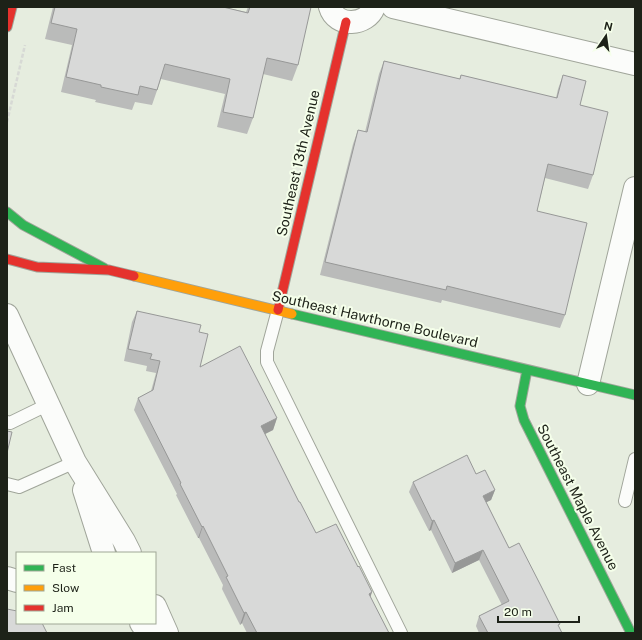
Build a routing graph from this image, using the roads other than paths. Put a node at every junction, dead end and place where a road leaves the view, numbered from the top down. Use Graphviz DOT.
graph roads {
  1 [pos="12,7"];
  2 [pos="330,7"];
  3 [pos="374,7"];
  4 [pos="393,7"];
  5 [pos="346,22"];
  6 [pos="7,27"];
  7 [pos="635,64"];
  8 [pos="635,188"];
  9 [pos="7,212"];
  10 [pos="7,259"];
  11 [pos="109,270"];
  12 [pos="278,310"];
  13 [pos="7,315"];
  14 [pos="528,370"];
  15 [pos="588,384"];
  16 [pos="635,396"];
  17 [pos="49,404"];
  18 [pos="7,422"];
  19 [pos="635,459"];
  20 [pos="75,462"];
  21 [pos="7,484"];
  22 [pos="625,501"];
  23 [pos="104,552"];
  24 [pos="130,552"];
  25 [pos="156,608"];
  26 [pos="142,624"];
  27 [pos="630,625"];
  28 [pos="148,633"];
  29 [pos="167,633"];
  30 [pos="401,633"];
  1 -- 6 [label="main road"];
  2 -- 5 [label="street"];
  3 -- 5 [label="street"];
  4 -- 7 [label="street"];
  5 -- 12 [label="main road, Southeast 13th Avenue"];
  8 -- 15 [label="street"];
  9 -- 11 [label="main road, Southeast Hawthorne Boulevard"];
  10 -- 11 [label="main road, Southeast Hawthorne Boulevard"];
  11 -- 12 [label="main road, Southeast Hawthorne Boulevard"];
  12 -- 14 [label="main road, Southeast Hawthorne Boulevard"];
  12 -- 30 [label="lane"];
  13 -- 17 [label="street"];
  14 -- 15 [label="main road, Southeast Hawthorne Boulevard"];
  14 -- 27 [label="main road, Southeast Maple Avenue"];
  15 -- 16 [label="main road, Southeast Hawthorne Boulevard"];
  17 -- 18 [label="lane"];
  17 -- 20 [label="street"];
  19 -- 22 [label="lane"];
  20 -- 21 [label="lane"];
  20 -- 23 [label="street"];
  20 -- 24 [label="street"];
  25 -- 29 [label="street"];
  26 -- 28 [label="street"];
}
